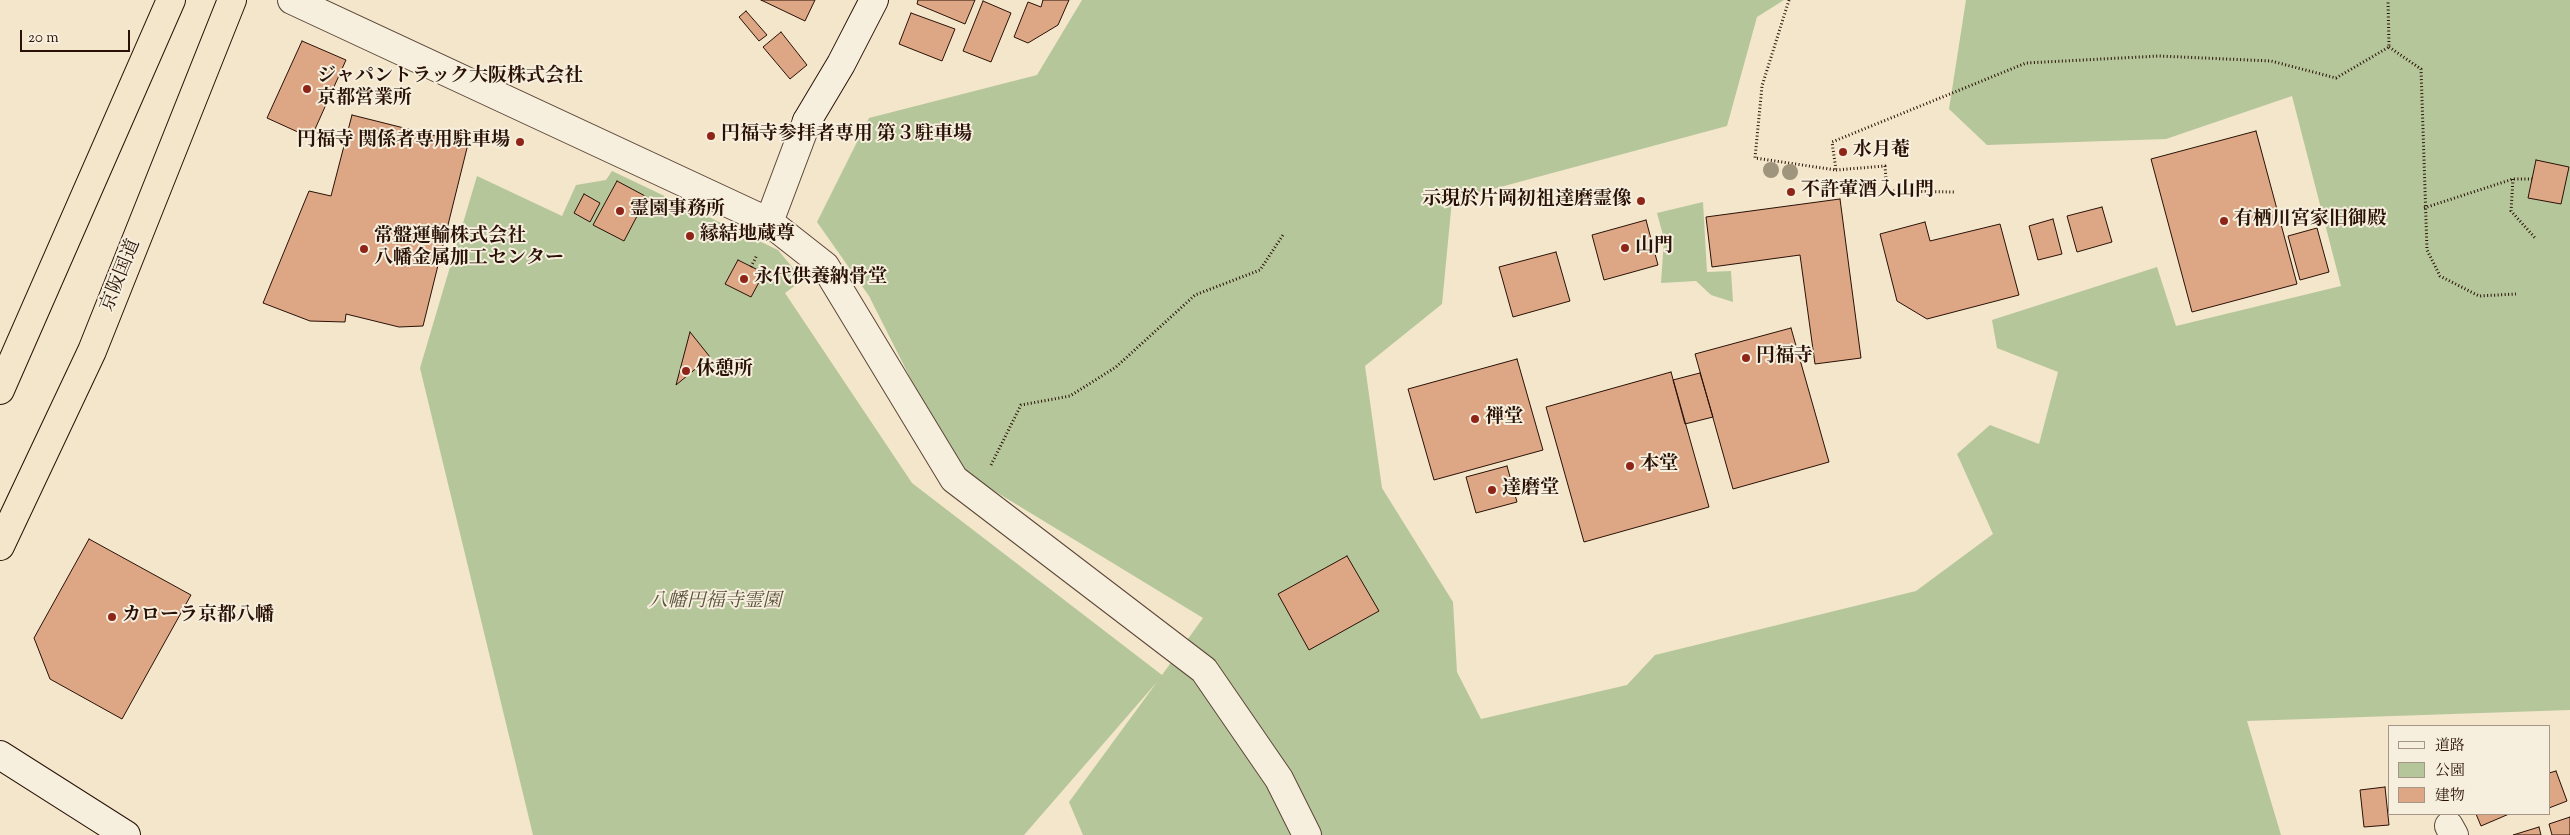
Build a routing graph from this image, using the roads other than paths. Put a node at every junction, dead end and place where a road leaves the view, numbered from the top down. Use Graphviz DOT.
graph roads {
  1 [pos="171,0"];
  2 [pos="232,0"];
  3 [pos="292,0"];
  4 [pos="874,0"];
  5 [pos="768,222"];
  6 [pos="0,390"];
  7 [pos="0,546"];
  8 [pos="0,754"];
  9 [pos="126,835"];
  10 [pos="1307,835"];
  1 -- 6 [label="highway"];
  2 -- 7 [label="highway, 京阪国道"];
  3 -- 5 [label="street"];
  4 -- 5 [label="street"];
  5 -- 10 [label="street"];
  8 -- 9 [label="street"];
}
